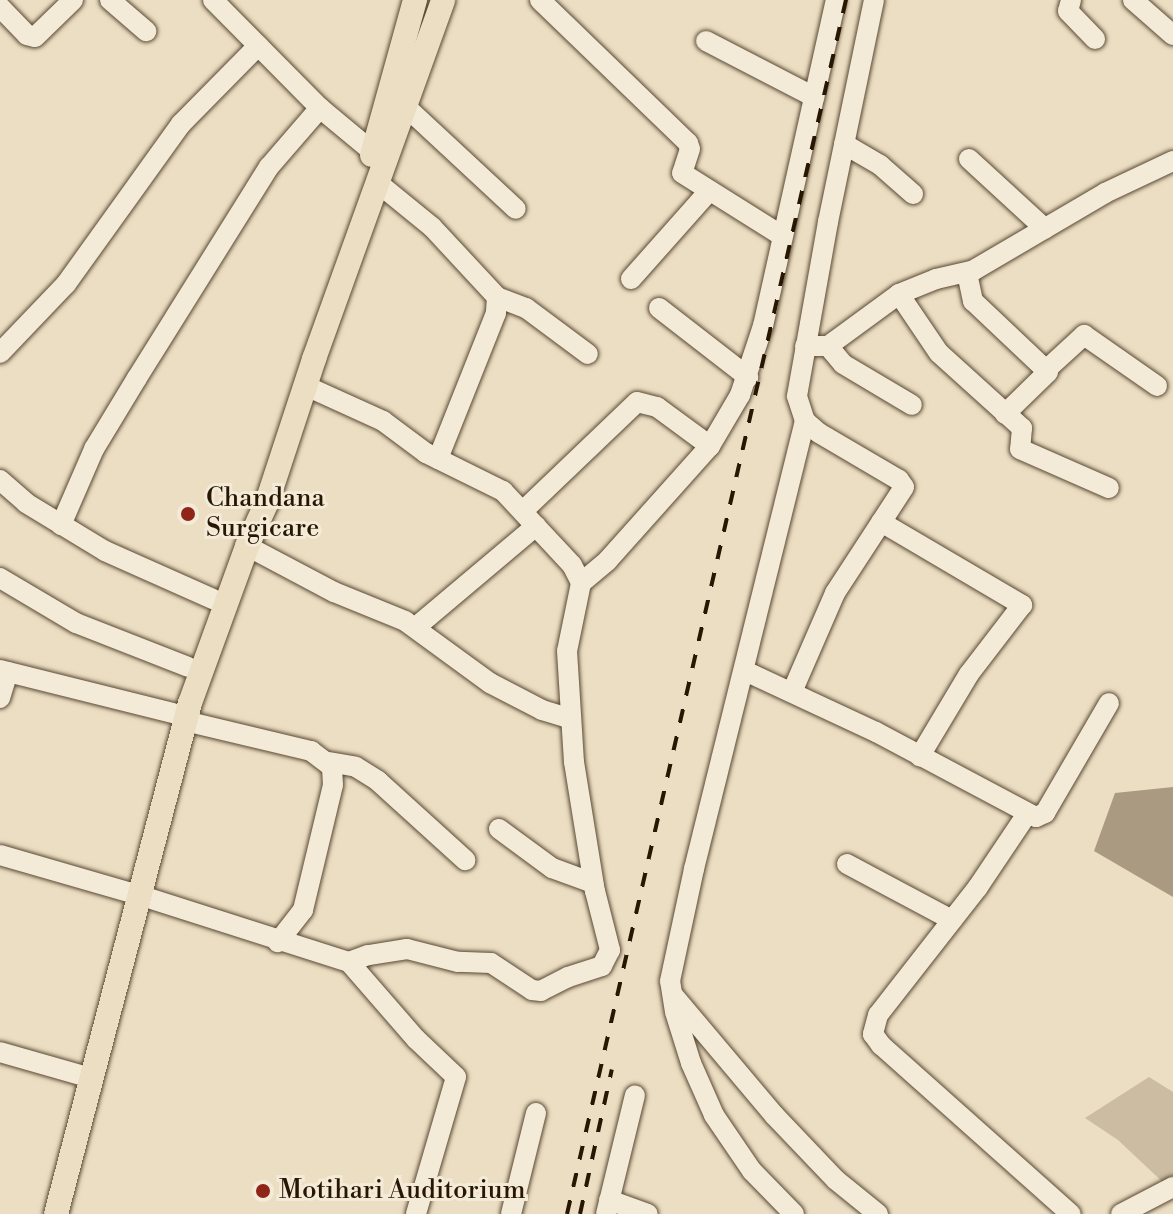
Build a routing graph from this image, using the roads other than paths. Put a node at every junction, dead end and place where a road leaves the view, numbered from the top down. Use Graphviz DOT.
graph roads {
  1 [pos="73,0"];
  2 [pos="110,0"];
  3 [pos="213,0"];
  4 [pos="415,0"];
  5 [pos="428,0"];
  6 [pos="443,0"];
  7 [pos="540,0"];
  8 [pos="836,0"];
  9 [pos="874,0"];
  10 [pos="1071,0"];
  11 [pos="1133,0"];
  12 [pos="0,7"];
  13 [pos="146,31"];
  14 [pos="418,35"];
  15 [pos="1173,35"];
  16 [pos="1095,39"];
  17 [pos="706,41"];
  18 [pos="258,46"];
  19 [pos="814,97"];
  20 [pos="405,106"];
  21 [pos="320,108"];
  22 [pos="844,144"];
  23 [pos="373,152"];
  24 [pos="969,159"];
  25 [pos="1169,169"];
  26 [pos="378,183"];
  27 [pos="709,191"];
  28 [pos="913,194"];
  29 [pos="516,209"];
  30 [pos="1045,229"];
  31 [pos="781,235"];
  32 [pos="967,273"];
  33 [pos="631,279"];
  34 [pos="899,294"];
  35 [pos="497,297"];
  36 [pos="659,308"];
  37 [pos="805,346"];
  38 [pos="828,346"];
  39 [pos="0,353"];
  40 [pos="588,354"];
  41 [pos="1046,370"];
  42 [pos="748,377"];
  43 [pos="306,386"];
  44 [pos="1157,386"];
  45 [pos="912,405"];
  46 [pos="1005,414"];
  47 [pos="805,421"];
  48 [pos="710,446"];
  49 [pos="438,459"];
  50 [pos="0,480"];
  51 [pos="1109,488"];
  52 [pos="530,518"];
  53 [pos="881,522"];
  54 [pos="61,525"];
  55 [pos="247,546"];
  56 [pos="0,578"];
  57 [pos="581,583"];
  58 [pos="213,599"];
  59 [pos="416,627"];
  60 [pos="188,667"];
  61 [pos="4,671"];
  62 [pos="745,671"];
  63 [pos="792,692"];
  64 [pos="0,698"];
  65 [pos="1109,703"];
  66 [pos="179,717"];
  67 [pos="571,719"];
  68 [pos="920,756"];
  69 [pos="329,762"];
  70 [pos="1027,814"];
  71 [pos="499,829"];
  72 [pos="0,855"];
  73 [pos="465,860"];
  74 [pos="847,864"];
  75 [pos="593,883"];
  76 [pos="132,893"];
  77 [pos="952,920"];
  78 [pos="278,942"];
  79 [pos="349,962"];
  80 [pos="670,992"];
  81 [pos="0,1052"];
  82 [pos="84,1075"];
  83 [pos="635,1095"];
  84 [pos="536,1113"];
  85 [pos="1173,1187"];
  86 [pos="607,1207"];
  87 [pos="40,1214"];
  88 [pos="56,1214"];
  89 [pos="416,1214"];
  90 [pos="511,1214"];
  91 [pos="648,1214"];
  92 [pos="794,1214"];
  93 [pos="878,1214"];
  94 [pos="1071,1214"];
  95 [pos="1121,1214"];
  1 -- 12 [label="street"];
  2 -- 13 [label="street"];
  3 -- 18 [label="street"];
  4 -- 14 [label="main road"];
  5 -- 14 [label="main road"];
  6 -- 14 [label="main road"];
  7 -- 27 [label="street"];
  8 -- 19 [label="street"];
  9 -- 22 [label="street"];
  10 -- 16 [label="street"];
  11 -- 15 [label="street"];
  14 -- 20 [label="main road"];
  14 -- 23 [label="main road"];
  17 -- 19 [label="street"];
  18 -- 21 [label="street"];
  18 -- 39 [label="street"];
  19 -- 31 [label="street"];
  20 -- 26 [label="main road"];
  20 -- 29 [label="street"];
  21 -- 23 [label="street"];
  21 -- 54 [label="street"];
  22 -- 28 [label="street"];
  22 -- 37 [label="street"];
  23 -- 58 [label="main road"];
  24 -- 30 [label="street"];
  25 -- 30 [label="street"];
  26 -- 35 [label="street"];
  26 -- 43 [label="main road"];
  27 -- 31 [label="street"];
  27 -- 33 [label="street"];
  30 -- 32 [label="street"];
  31 -- 42 [label="street"];
  32 -- 34 [label="street"];
  32 -- 41 [label="street"];
  34 -- 38 [label="street"];
  34 -- 46 [label="street"];
  35 -- 40 [label="street"];
  35 -- 49 [label="street"];
  36 -- 42 [label="street"];
  37 -- 38 [label="street"];
  37 -- 47 [label="street"];
  38 -- 45 [label="street"];
  41 -- 44 [label="street"];
  41 -- 46 [label="street"];
  42 -- 48 [label="street"];
  43 -- 49 [label="street"];
  43 -- 55 [label="main road"];
  46 -- 51 [label="street"];
  47 -- 53 [label="street"];
  47 -- 62 [label="street"];
  48 -- 52 [label="street"];
  48 -- 57 [label="street"];
  49 -- 52 [label="street"];
  50 -- 54 [label="street"];
  52 -- 57 [label="street"];
  52 -- 59 [label="street"];
  53 -- 63 [label="street"];
  53 -- 68 [label="street"];
  54 -- 58 [label="street"];
  55 -- 59 [label="street"];
  55 -- 66 [label="main road"];
  56 -- 60 [label="street"];
  57 -- 67 [label="street"];
  58 -- 60 [label="main road"];
  59 -- 67 [label="street"];
  60 -- 66 [label="main road"];
  61 -- 64 [label="street"];
  61 -- 66 [label="street"];
  62 -- 63 [label="street"];
  62 -- 80 [label="street"];
  63 -- 68 [label="street"];
  65 -- 70 [label="street"];
  66 -- 69 [label="street"];
  66 -- 76 [label="main road"];
  67 -- 75 [label="street"];
  68 -- 70 [label="street"];
  69 -- 73 [label="street"];
  69 -- 78 [label="street"];
  70 -- 77 [label="street"];
  71 -- 75 [label="street"];
  72 -- 76 [label="street"];
  74 -- 77 [label="street"];
  75 -- 79 [label="street"];
  76 -- 78 [label="street"];
  76 -- 82 [label="main road"];
  77 -- 94 [label="street"];
  78 -- 79 [label="street"];
  79 -- 89 [label="street"];
  80 -- 92 [label="street"];
  80 -- 93 [label="street"];
  81 -- 82 [label="street"];
  82 -- 87 [label="main road"];
  82 -- 88 [label="main road"];
  83 -- 86 [label="street"];
  84 -- 90 [label="street"];
  85 -- 95 [label="street"];
  86 -- 91 [label="street"];
}
